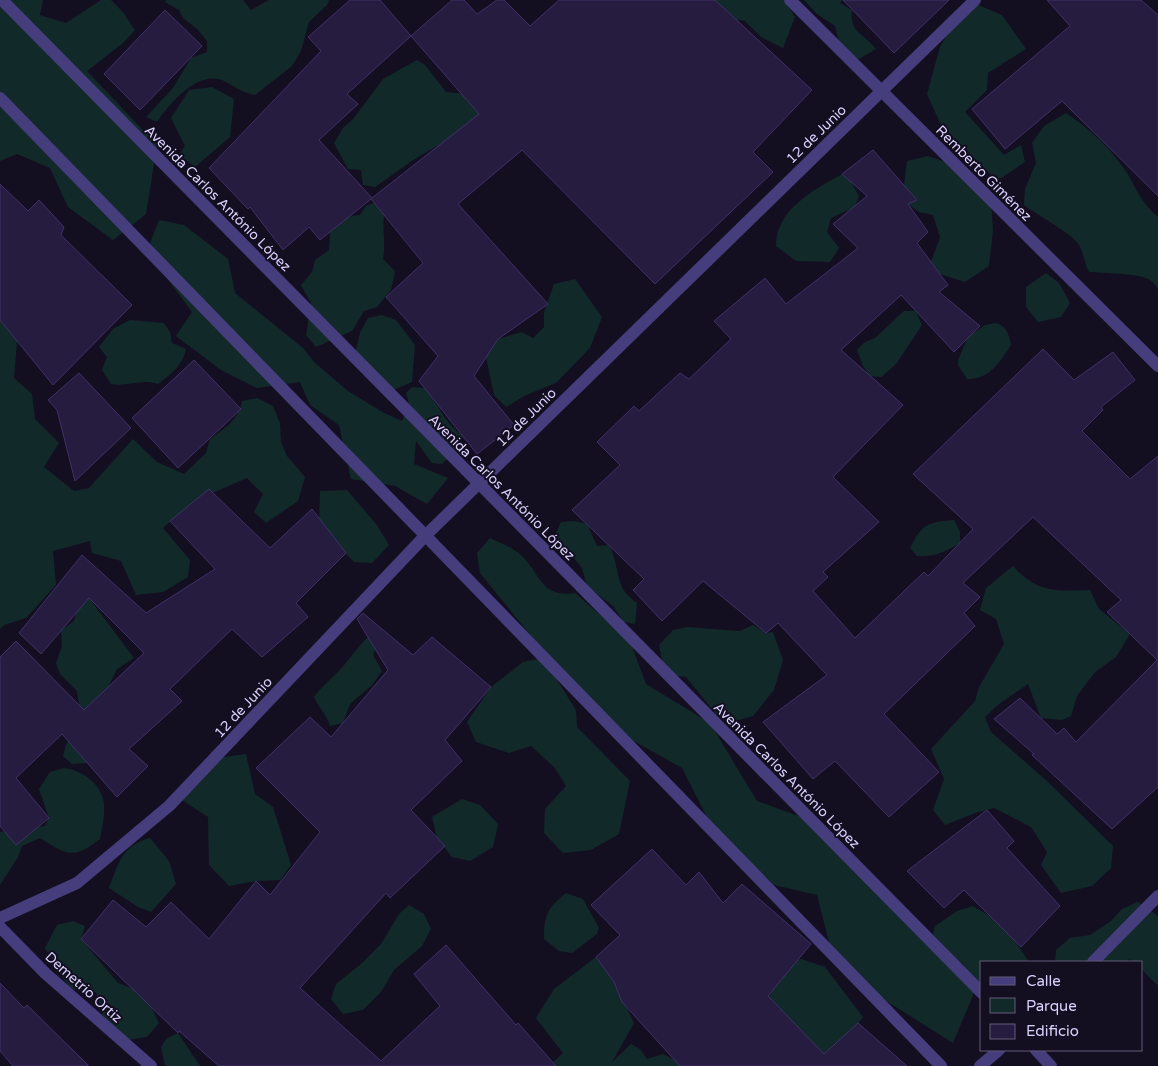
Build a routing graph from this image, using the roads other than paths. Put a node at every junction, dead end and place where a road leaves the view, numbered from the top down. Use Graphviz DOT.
graph roads {
  1 [pos="2,0"];
  2 [pos="790,0"];
  3 [pos="974,0"];
  4 [pos="880,92"];
  5 [pos="0,98"];
  6 [pos="1158,366"];
  7 [pos="478,484"];
  8 [pos="425,536"];
  9 [pos="1158,896"];
  10 [pos="0,918"];
  11 [pos="0,927"];
  12 [pos="1094,961"];
  13 [pos="980,992"];
  14 [pos="998,1051"];
  15 [pos="1037,1051"];
  16 [pos="151,1066"];
  17 [pos="941,1066"];
  18 [pos="980,1066"];
  19 [pos="1051,1066"];
  1 -- 7 [label="street, Avenida Carlos António López"];
  2 -- 4 [label="street, Remberto Giménez"];
  3 -- 4 [label="street, 12 de Junio"];
  4 -- 6 [label="street, Remberto Giménez"];
  4 -- 7 [label="street, 12 de Junio"];
  5 -- 8 [label="street"];
  7 -- 8 [label="street, 12 de Junio"];
  7 -- 13 [label="street, Avenida Carlos António López"];
  8 -- 10 [label="street, 12 de Junio"];
  8 -- 17 [label="street"];
  9 -- 12 [label="street"];
  11 -- 16 [label="street, Demetrio Ortiz"];
  14 -- 18 [label="street"];
  15 -- 19 [label="street"];
}
